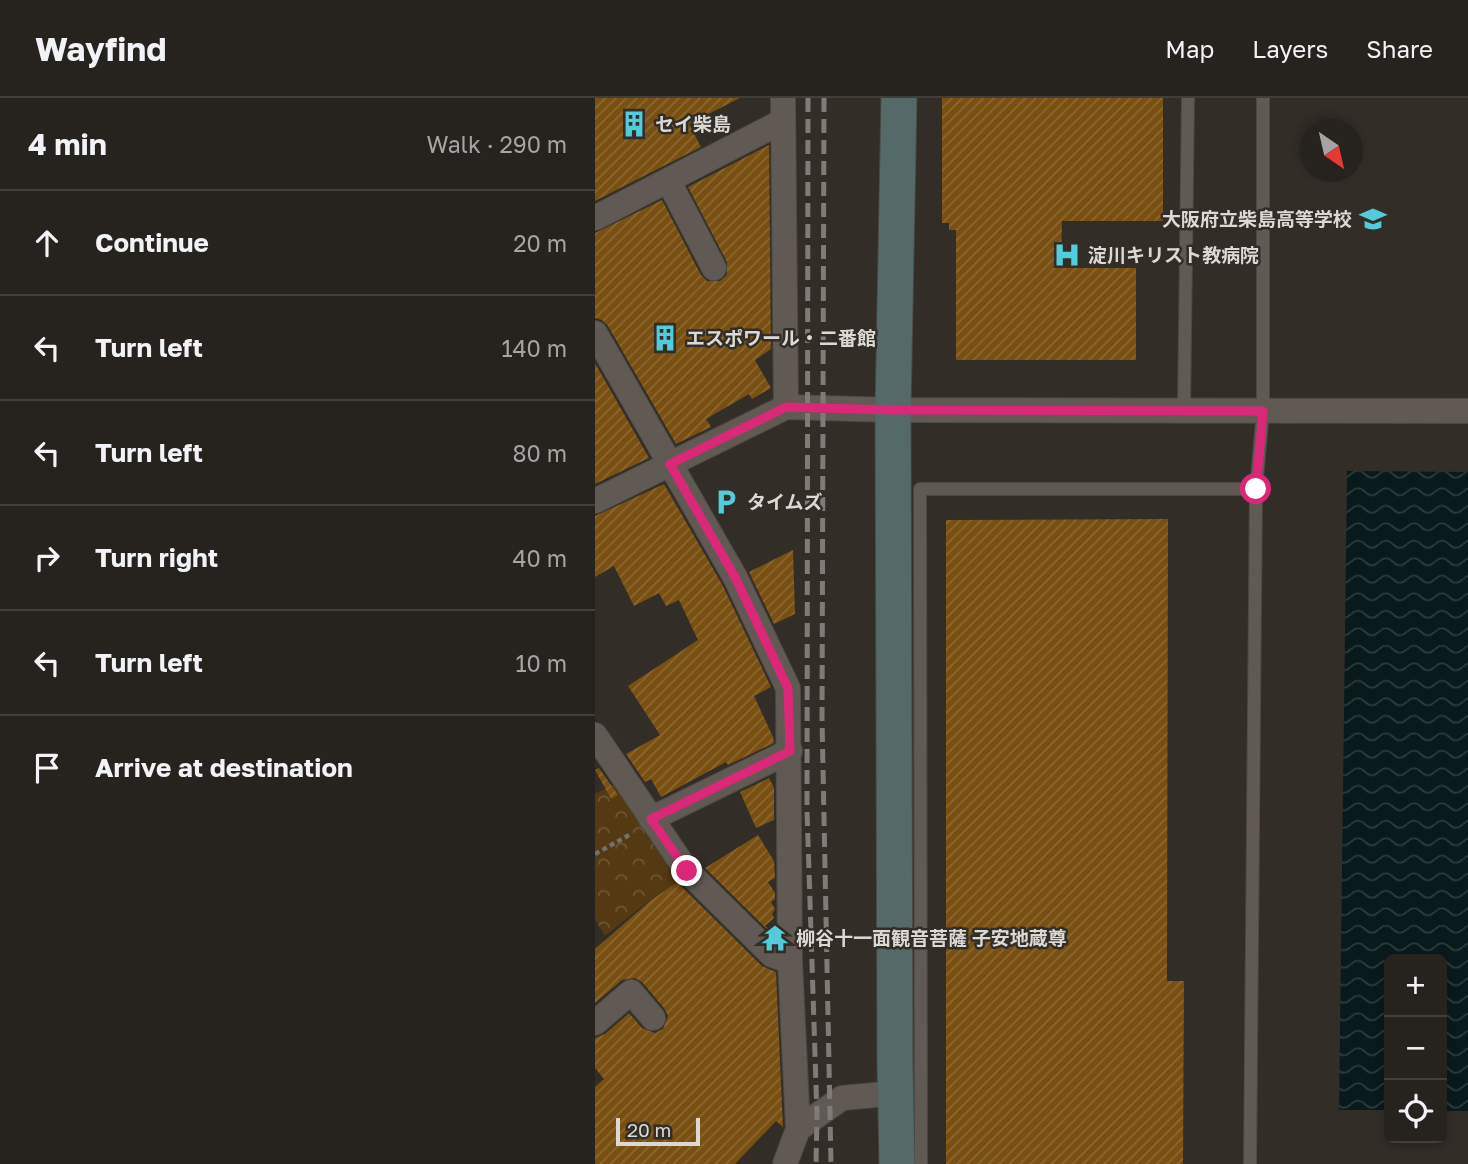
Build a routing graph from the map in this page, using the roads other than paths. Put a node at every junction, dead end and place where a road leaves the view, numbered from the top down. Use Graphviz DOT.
graph roads {
  1 [pos="899,98"];
  2 [pos="1188,98"];
  3 [pos="1263,98"];
  4 [pos="783,110"];
  5 [pos="669,182"];
  6 [pos="595,218"];
  7 [pos="714,268"];
  8 [pos="595,333"];
  9 [pos="786,407"];
  10 [pos="893,410"];
  11 [pos="1184,410"];
  12 [pos="1263,411"];
  13 [pos="1468,411"];
  14 [pos="670,464"];
  15 [pos="1256,489"];
  16 [pos="595,501"];
  17 [pos="596,737"];
  18 [pos="790,751"];
  19 [pos="651,819"];
  20 [pos="790,961"];
  21 [pos="653,1018"];
  22 [pos="595,1023"];
  23 [pos="896,1093"];
  24 [pos="799,1129"];
  25 [pos="785,1164"];
  26 [pos="897,1164"];
  27 [pos="921,1164"];
  28 [pos="1250,1164"];
  1 -- 10 [label="street"];
  2 -- 11 [label="lane"];
  3 -- 12 [label="lane"];
  4 -- 5 [label="street"];
  4 -- 9 [label="street"];
  5 -- 6 [label="street"];
  5 -- 7 [label="street"];
  8 -- 14 [label="street"];
  9 -- 10 [label="street"];
  9 -- 14 [label="street"];
  10 -- 11 [label="street"];
  10 -- 23 [label="street"];
  11 -- 12 [label="street"];
  12 -- 13 [label="street"];
  12 -- 15 [label="lane"];
  14 -- 16 [label="street"];
  14 -- 18 [label="street"];
  15 -- 27 [label="lane"];
  15 -- 28 [label="lane"];
  17 -- 19 [label="street"];
  18 -- 19 [label="street"];
  18 -- 20 [label="street"];
  19 -- 20 [label="street"];
  20 -- 24 [label="street"];
  21 -- 22 [label="street"];
  23 -- 24 [label="street"];
  23 -- 26 [label="street"];
  24 -- 25 [label="street"];
}
